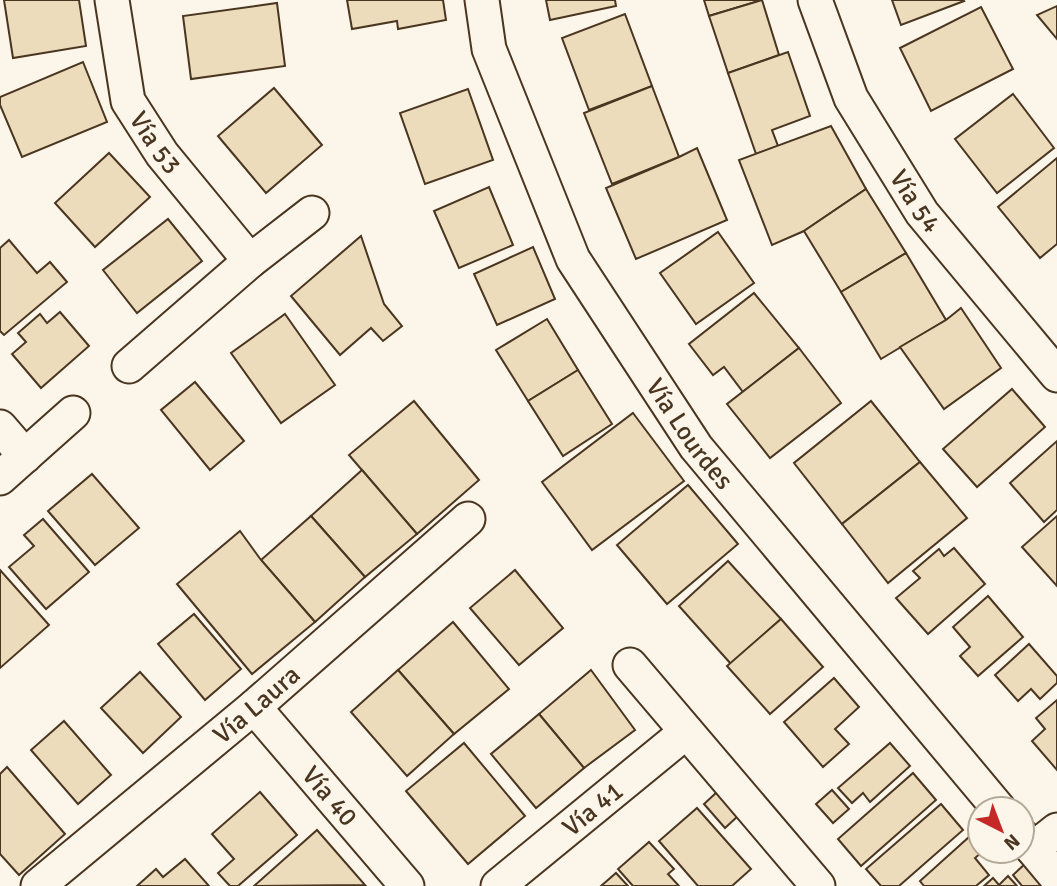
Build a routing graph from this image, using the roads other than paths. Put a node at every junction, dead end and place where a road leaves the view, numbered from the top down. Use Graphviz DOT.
graph roads {
  1 [pos="112,0"];
  2 [pos="482,0"];
  3 [pos="815,0"];
  4 [pos="312,213"];
  5 [pos="250,261"];
  6 [pos="129,366"];
  7 [pos="1057,375"];
  8 [pos="72,413"];
  9 [pos="0,427"];
  10 [pos="25,456"];
  11 [pos="0,478"];
  12 [pos="468,519"];
  13 [pos="630,665"];
  14 [pos="254,708"];
  15 [pos="686,732"];
  16 [pos="987,795"];
  17 [pos="1037,838"];
  18 [pos="1057,878"];
  19 [pos="38,886"];
  20 [pos="407,886"];
  21 [pos="498,886"];
  22 [pos="818,886"];
  1 -- 5 [label="street, Vía 53"];
  2 -- 16 [label="street, Vía Lourdes"];
  3 -- 7 [label="street, Vía 54"];
  4 -- 5 [label="street"];
  5 -- 6 [label="street"];
  8 -- 10 [label="street"];
  9 -- 10 [label="street"];
  10 -- 11 [label="street"];
  12 -- 14 [label="street, Vía Laura"];
  13 -- 15 [label="street"];
  14 -- 19 [label="street, Vía Laura"];
  14 -- 20 [label="street, Vía 40"];
  15 -- 21 [label="street, Vía 41"];
  15 -- 22 [label="street"];
  17 -- 18 [label="street"];
}
